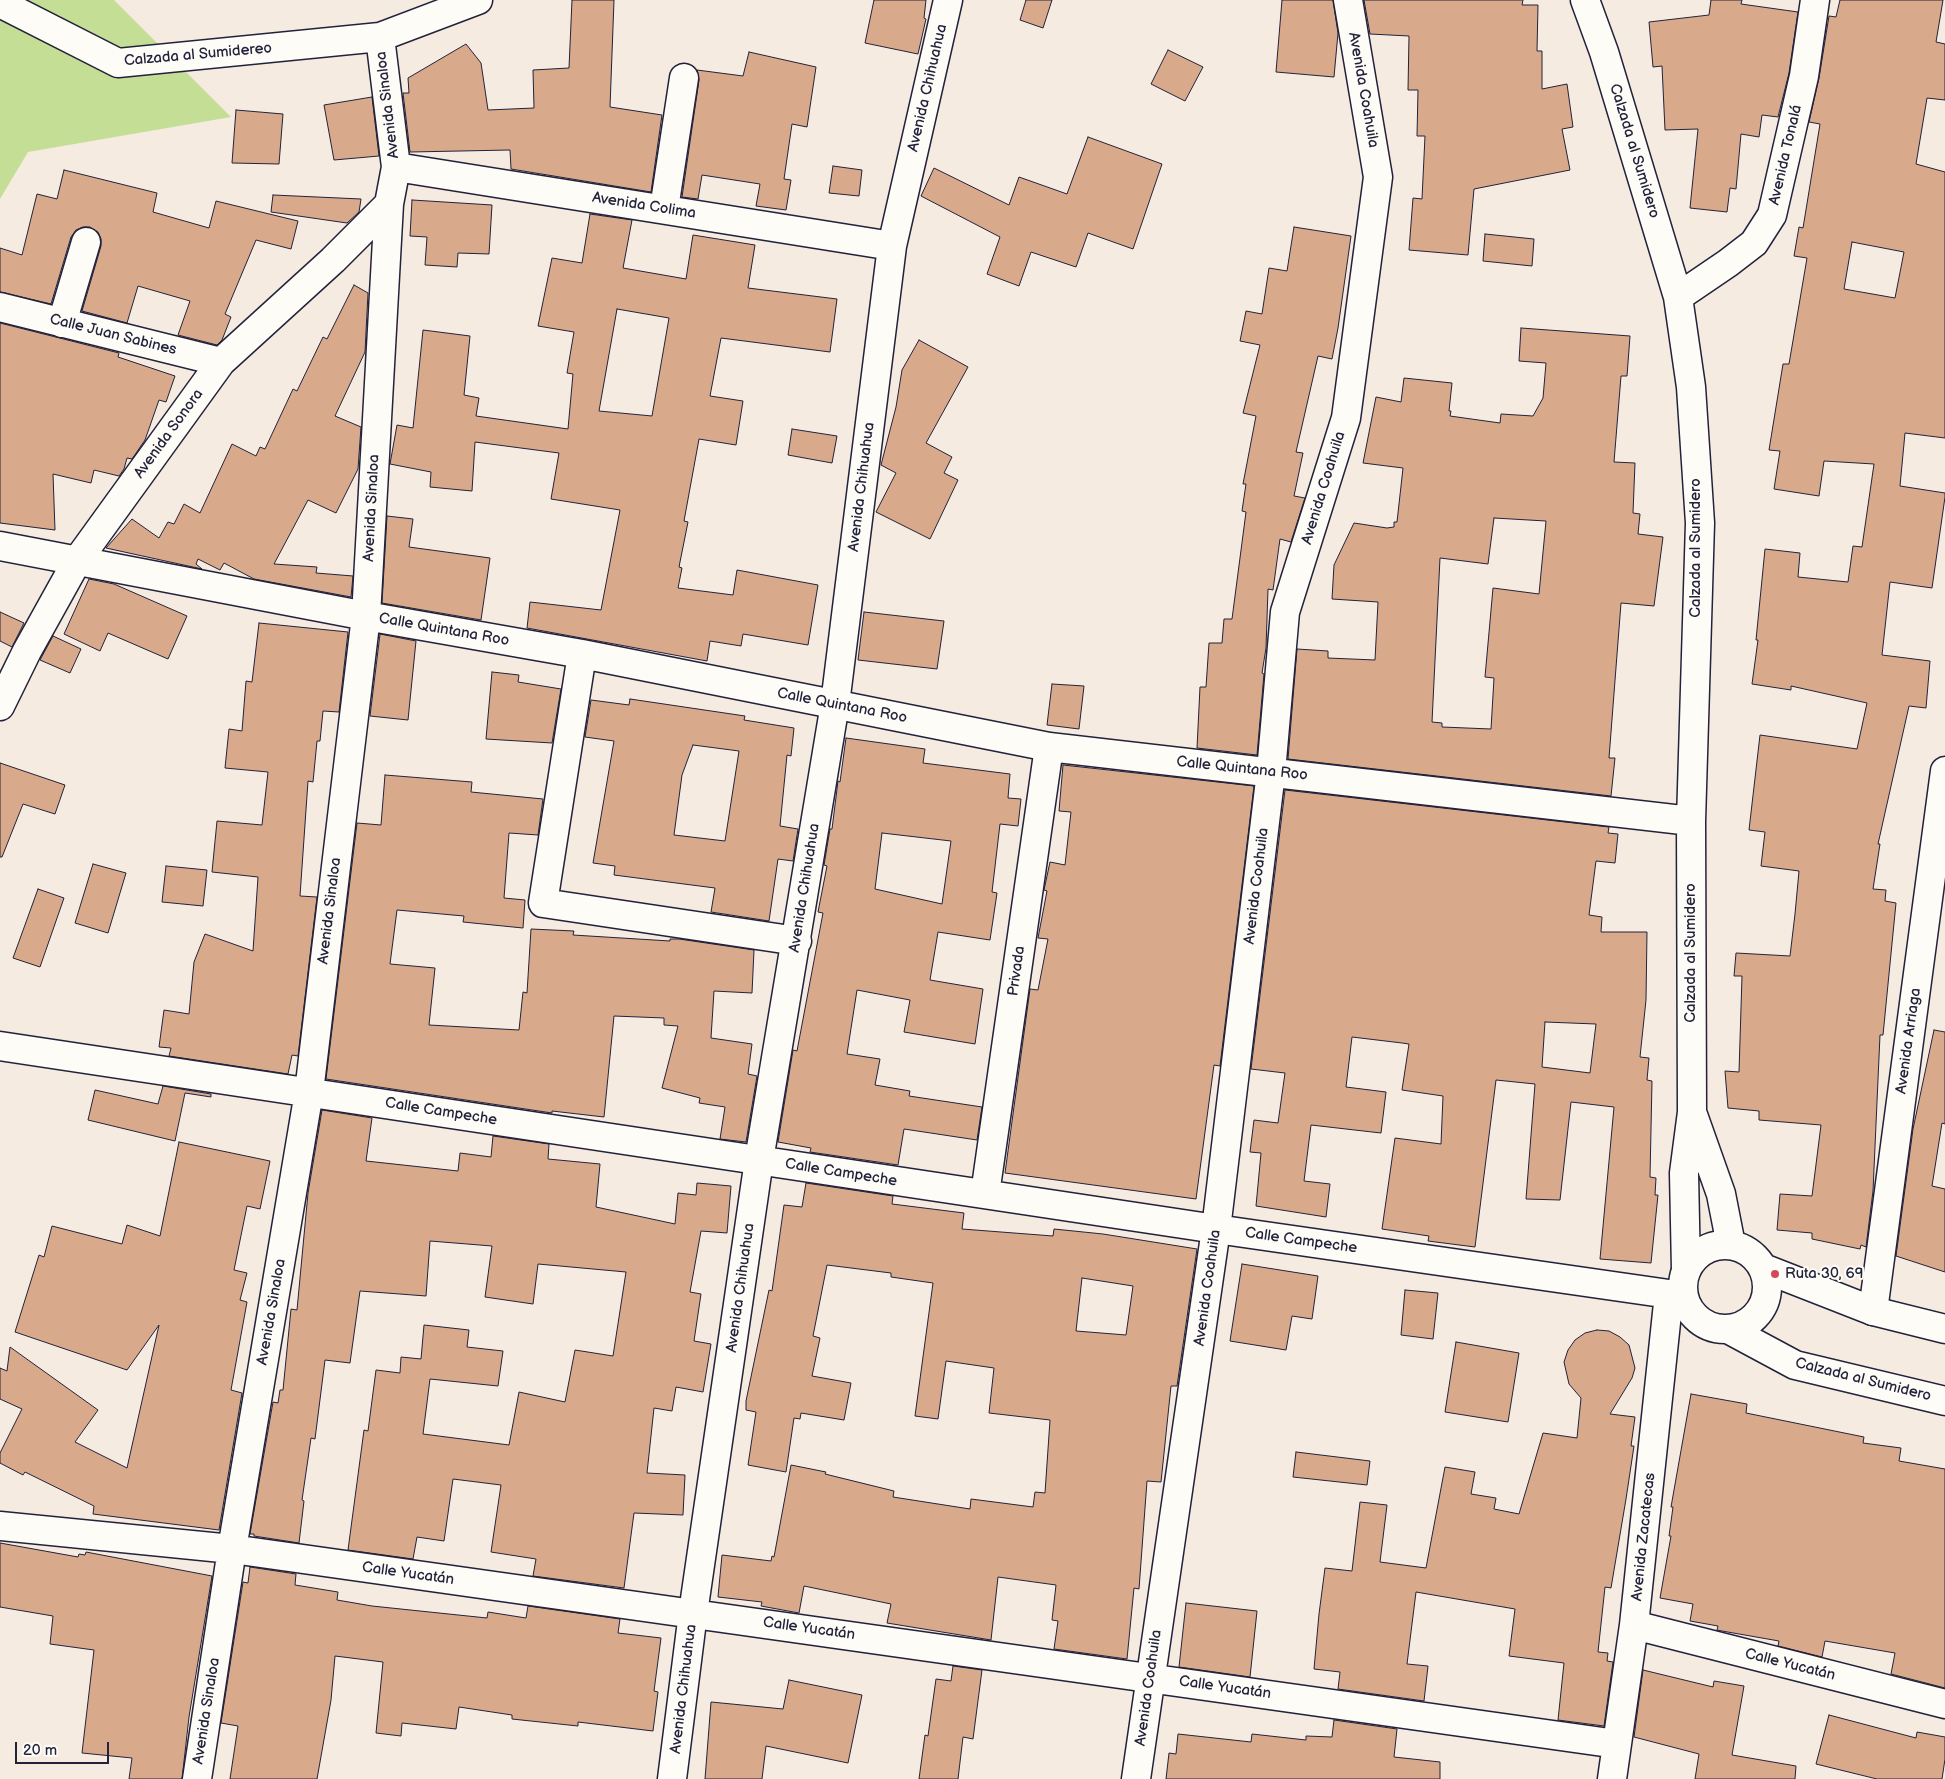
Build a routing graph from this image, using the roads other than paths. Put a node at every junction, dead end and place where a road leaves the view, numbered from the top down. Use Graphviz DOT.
graph roads {
  1 [pos="478,0"];
  2 [pos="948,0"];
  3 [pos="1348,0"];
  4 [pos="1585,0"];
  5 [pos="1815,0"];
  6 [pos="0,3"];
  7 [pos="380,37"];
  8 [pos="684,78"];
  9 [pos="396,167"];
  10 [pos="389,204"];
  11 [pos="664,209"];
  12 [pos="86,242"];
  13 [pos="892,246"];
  14 [pos="1678,297"];
  15 [pos="2,308"];
  16 [pos="62,323"];
  17 [pos="221,362"];
  18 [pos="0,546"];
  19 [pos="78,561"];
  20 [pos="366,616"];
  21 [pos="582,654"];
  22 [pos="836,704"];
  23 [pos="0,706"];
  24 [pos="1049,747"];
  25 [pos="1945,771"];
  26 [pos="1271,772"];
  27 [pos="1691,821"];
  28 [pos="797,941"];
  29 [pos="0,1046"];
  30 [pos="309,1092"];
  31 [pos="1692,1112"];
  32 [pos="759,1160"];
  33 [pos="985,1194"];
  34 [pos="1216,1229"];
  35 [pos="1731,1245"];
  36 [pos="1763,1268"];
  37 [pos="1680,1286"];
  38 [pos="1874,1310"];
  39 [pos="1728,1329"];
  40 [pos="1945,1329"];
  41 [pos="1945,1401"];
  42 [pos="0,1526"];
  43 [pos="232,1549"];
  44 [pos="693,1613"];
  45 [pos="1634,1626"];
  46 [pos="1150,1677"];
  47 [pos="1945,1704"];
  48 [pos="1617,1744"];
  49 [pos="197,1779"];
  50 [pos="672,1779"];
  51 [pos="1136,1779"];
  52 [pos="1612,1779"];
  1 -- 7 [label="street"];
  2 -- 13 [label="street, Avenida Chihuahua"];
  3 -- 26 [label="street, Avenida Coahuila"];
  4 -- 14 [label="street, Calzada al Sumidero"];
  5 -- 14 [label="street, Avenida Tonalá"];
  6 -- 7 [label="street, Calzada al Sumidereo"];
  7 -- 9 [label="street, Avenida Sinaloa"];
  8 -- 11 [label="street"];
  9 -- 10 [label="street, Avenida Sinaloa"];
  9 -- 11 [label="street, Avenida Colima"];
  10 -- 17 [label="street, Avenida Sonora"];
  10 -- 20 [label="street, Avenida Sinaloa"];
  11 -- 13 [label="street, Avenida Colima"];
  12 -- 16 [label="street"];
  13 -- 22 [label="street, Avenida Chihuahua"];
  14 -- 27 [label="street, Calzada al Sumidero"];
  15 -- 16 [label="street, Calle Juan Sabines"];
  16 -- 17 [label="street, Calle Juan Sabines"];
  17 -- 19 [label="street, Avenida Sonora"];
  18 -- 19 [label="street, Calle Quintana Roo"];
  19 -- 20 [label="street, Calle Quintana Roo"];
  19 -- 23 [label="street, Avenida Sonora"];
  20 -- 21 [label="street, Calle Quintana Roo"];
  20 -- 30 [label="street, Avenida Sinaloa"];
  21 -- 22 [label="street, Calle Quintana Roo"];
  21 -- 28 [label="street"];
  22 -- 24 [label="street, Calle Quintana Roo"];
  22 -- 28 [label="street, Avenida Chihuahua"];
  24 -- 26 [label="street, Calle Quintana Roo"];
  24 -- 33 [label="street, Privada"];
  25 -- 38 [label="street, Avenida Arriaga"];
  26 -- 27 [label="street, Calle Quintana Roo"];
  26 -- 34 [label="street, Avenida Coahuila"];
  27 -- 31 [label="street, Calzada al Sumidero"];
  28 -- 32 [label="street, Avenida Chihuahua"];
  29 -- 30 [label="street, Calle Campeche"];
  30 -- 32 [label="street, Calle Campeche"];
  30 -- 43 [label="street, Avenida Sinaloa"];
  31 -- 35 [label="street, Calzada al Sumidero"];
  31 -- 37 [label="street, Calzada al Sumidero"];
  32 -- 33 [label="street, Calle Campeche"];
  32 -- 44 [label="street, Avenida Chihuahua"];
  33 -- 34 [label="street, Calle Campeche"];
  34 -- 37 [label="street, Calle Campeche"];
  34 -- 46 [label="street, Avenida Coahuila"];
  35 -- 36 [label="street"];
  35 -- 37 [label="street"];
  36 -- 38 [label="street"];
  36 -- 39 [label="street"];
  37 -- 39 [label="street"];
  37 -- 45 [label="street, Avenida Zacatecas"];
  38 -- 40 [label="street"];
  39 -- 41 [label="street, Calzada al Sumidero"];
  42 -- 43 [label="street, Calle Yucatán"];
  43 -- 44 [label="street, Calle Yucatán"];
  43 -- 49 [label="street, Avenida Sinaloa"];
  44 -- 46 [label="street, Calle Yucatán"];
  44 -- 50 [label="street, Avenida Chihuahua"];
  45 -- 47 [label="street, Calle Yucatán"];
  45 -- 48 [label="street, Avenida Zacatecas"];
  46 -- 48 [label="street, Calle Yucatán"];
  46 -- 51 [label="street, Avenida Coahuila"];
  48 -- 52 [label="street, Avenida Zacatecas"];
}
